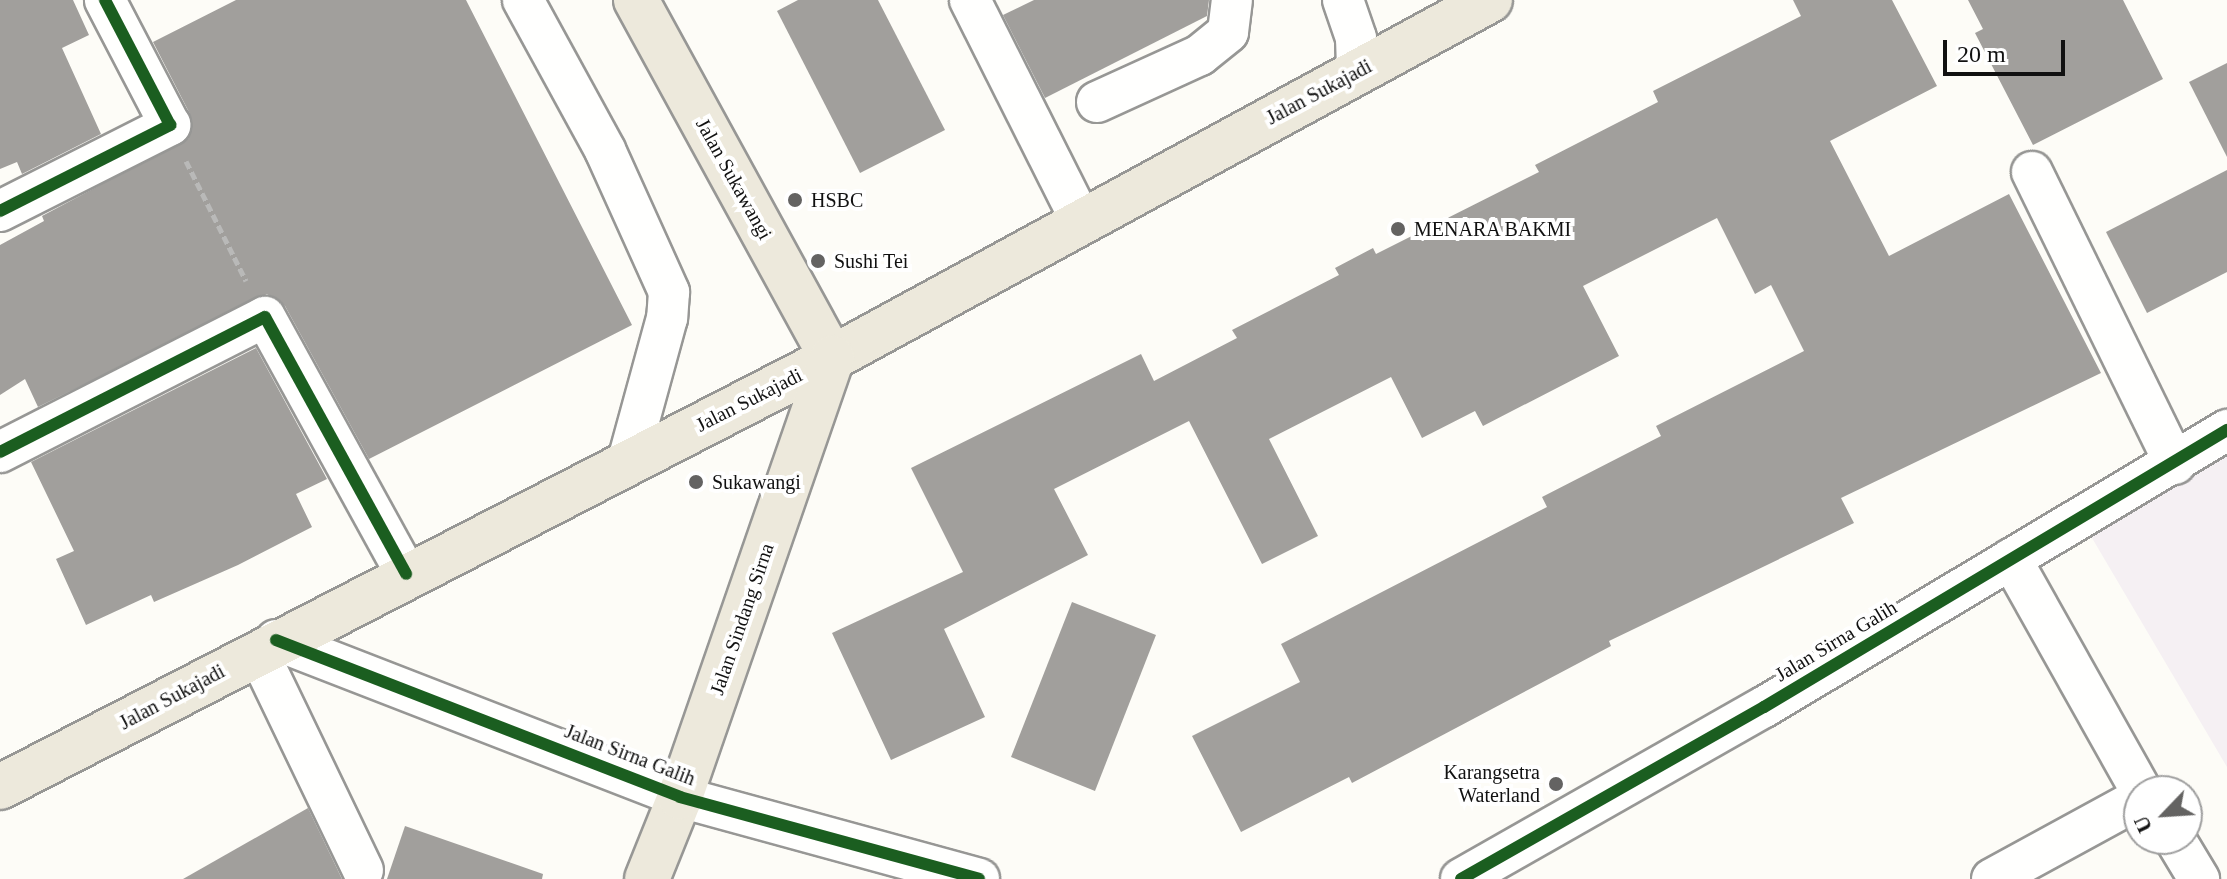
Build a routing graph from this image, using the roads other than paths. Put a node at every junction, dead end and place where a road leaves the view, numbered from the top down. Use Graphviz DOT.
graph roads {
  1 [pos="105,0"];
  2 [pos="523,0"];
  3 [pos="636,0"];
  4 [pos="970,0"];
  5 [pos="1232,0"];
  6 [pos="1343,0"];
  7 [pos="1490,0"];
  8 [pos="1357,72"];
  9 [pos="1097,102"];
  10 [pos="2032,172"];
  11 [pos="0,211"];
  12 [pos="1081,221"];
  13 [pos="832,358"];
  14 [pos="2227,430"];
  15 [pos="0,452"];
  16 [pos="628,461"];
  17 [pos="2175,464"];
  18 [pos="2011,559"];
  19 [pos="406,574"];
  20 [pos="267,646"];
  21 [pos="2132,775"];
  22 [pos="0,787"];
  23 [pos="680,797"];
  24 [pos="2123,808"];
  25 [pos="2185,855"];
  26 [pos="363,870"];
  27 [pos="1487,874"];
  28 [pos="647,879"];
  29 [pos="979,879"];
  30 [pos="1992,879"];
  31 [pos="2199,879"];
  1 -- 11 [label="street"];
  2 -- 16 [label="street"];
  3 -- 13 [label="main road, Jalan Sukawangi"];
  4 -- 12 [label="street"];
  5 -- 9 [label="street"];
  6 -- 8 [label="street"];
  7 -- 8 [label="main road, Jalan Sukajadi"];
  8 -- 12 [label="main road, Jalan Sukajadi"];
  10 -- 17 [label="street"];
  12 -- 13 [label="main road, Jalan Sukajadi"];
  13 -- 16 [label="main road, Jalan Sukajadi"];
  13 -- 23 [label="main road, Jalan Sindang Sirna"];
  14 -- 17 [label="street, Jalan Sirna Galih"];
  15 -- 19 [label="street"];
  16 -- 19 [label="main road, Jalan Sukajadi"];
  17 -- 18 [label="street, Jalan Sirna Galih"];
  18 -- 21 [label="street"];
  18 -- 27 [label="street, Jalan Sirna Galih"];
  19 -- 20 [label="main road, Jalan Sukajadi"];
  20 -- 22 [label="main road, Jalan Sukajadi"];
  20 -- 23 [label="street, Jalan Sirna Galih"];
  20 -- 26 [label="street"];
  23 -- 28 [label="main road, Jalan Sindang Sirna"];
  23 -- 29 [label="street, Jalan Sirna Galih"];
  24 -- 30 [label="street"];
  25 -- 31 [label="street"];
}
